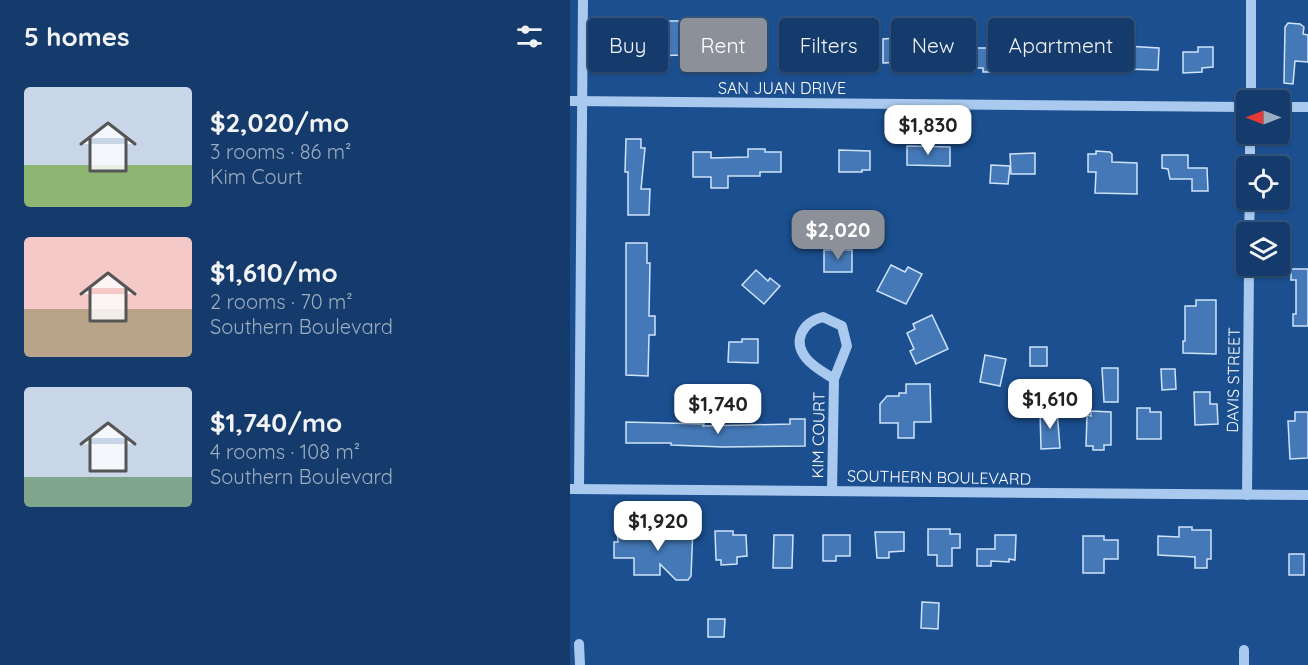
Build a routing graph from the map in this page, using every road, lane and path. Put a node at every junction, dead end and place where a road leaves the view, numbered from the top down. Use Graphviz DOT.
graph roads {
  1 [pos="583,0"];
  2 [pos="1251,0"];
  3 [pos="1251,90"];
  4 [pos="570,101"];
  5 [pos="582,101"];
  6 [pos="1236,107"];
  7 [pos="1290,107"];
  8 [pos="1308,107"];
  9 [pos="1249,276"];
  10 [pos="834,379"];
  11 [pos="574,489"];
  12 [pos="832,491"];
  13 [pos="1247,495"];
  14 [pos="1308,495"];
  15 [pos="579,644"];
  16 [pos="1244,650"];
  17 [pos="580,665"];
  18 [pos="1244,665"];
  1 -- 5 [label="street"];
  2 -- 3 [label="street"];
  4 -- 5 [label="street, SAN JUAN DRIVE"];
  5 -- 6 [label="street, SAN JUAN DRIVE"];
  5 -- 11 [label="street"];
  7 -- 8 [label="street"];
  9 -- 13 [label="street, DAVIS STREET"];
  10 -- 10 [label="street, KIM COURT"];
  10 -- 12 [label="street, KIM COURT"];
  11 -- 12 [label="street, SOUTHERN BOULEVARD"];
  12 -- 13 [label="street, SOUTHERN BOULEVARD"];
  13 -- 14 [label="street, SOUTHERN BOULEVARD"];
  15 -- 17 [label="street"];
  16 -- 18 [label="street"];
}
